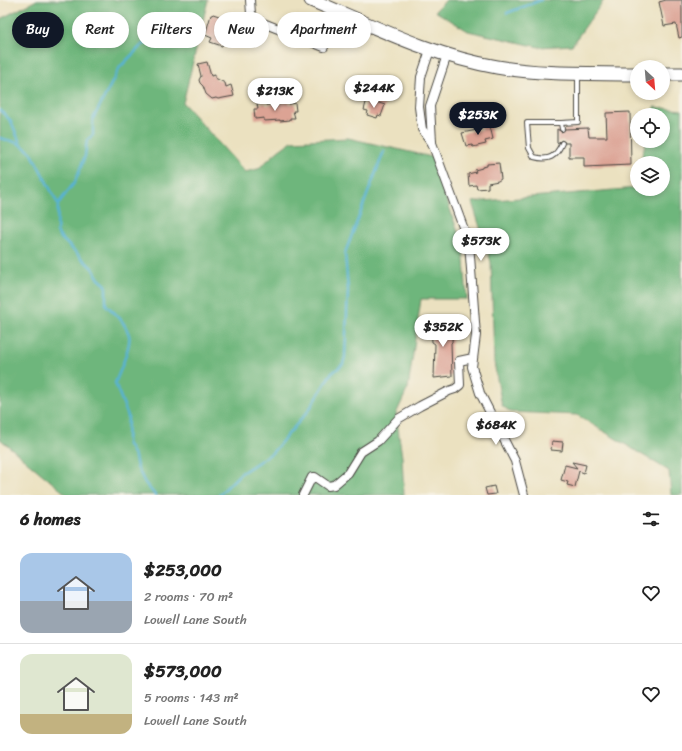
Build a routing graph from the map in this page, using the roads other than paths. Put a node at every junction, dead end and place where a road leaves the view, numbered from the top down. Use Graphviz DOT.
graph roads {
  1 [pos="250,0"];
  2 [pos="311,0"];
  3 [pos="277,28"];
  4 [pos="430,50"];
  5 [pos="447,55"];
  6 [pos="578,73"];
  7 [pos="630,74"];
  8 [pos="670,74"];
  9 [pos="682,74"];
  10 [pos="561,123"];
  11 [pos="562,129"];
  12 [pos="432,143"];
  13 [pos="562,143"];
  14 [pos="473,358"];
  15 [pos="302,495"];
  16 [pos="524,495"];
  1 -- 3 [label="street"];
  2 -- 4 [label="main road"];
  4 -- 5 [label="main road"];
  4 -- 12 [label="street"];
  5 -- 6 [label="main road"];
  5 -- 12 [label="street"];
  6 -- 7 [label="main road"];
  6 -- 10 [label="lane"];
  8 -- 9 [label="main road"];
  10 -- 11 [label="lane"];
  10 -- 13 [label="lane"];
  12 -- 14 [label="street"];
  14 -- 15 [label="street"];
  14 -- 16 [label="street"];
}
